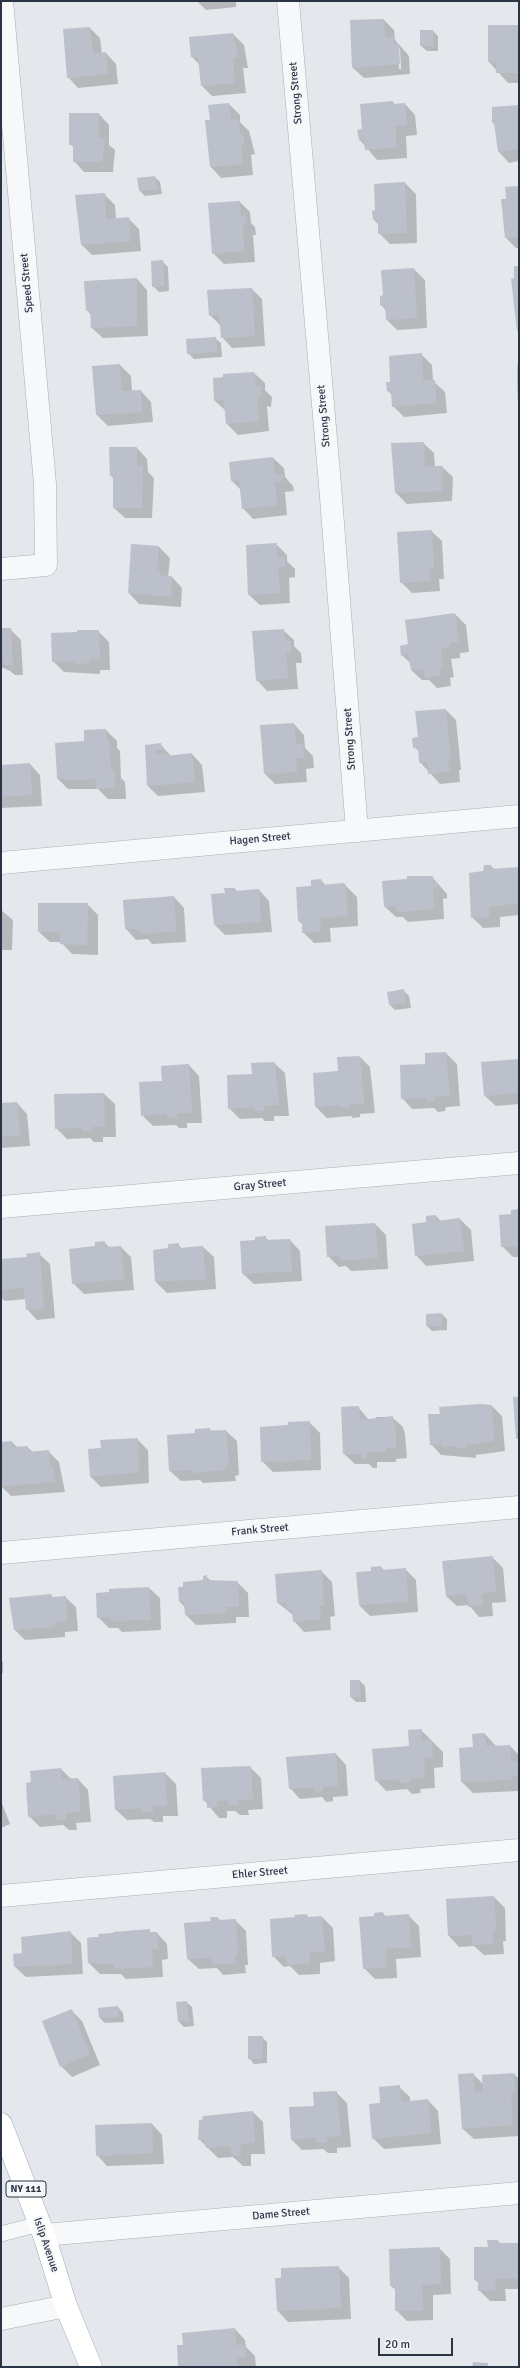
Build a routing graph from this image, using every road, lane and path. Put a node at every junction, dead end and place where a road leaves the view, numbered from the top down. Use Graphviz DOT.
graph roads {
  1 [pos="2,1"];
  2 [pos="288,1"];
  3 [pos="1,569"];
  4 [pos="519,816"];
  5 [pos="357,830"];
  6 [pos="1,863"];
  7 [pos="519,1163"];
  8 [pos="1,1207"];
  9 [pos="519,1507"];
  10 [pos="1,1553"];
  11 [pos="519,1850"];
  12 [pos="1,1896"];
  13 [pos="1,2124"];
  14 [pos="519,2193"];
  15 [pos="42,2229"];
  16 [pos="1,2234"];
  17 [pos="66,2306"];
  18 [pos="1,2319"];
  19 [pos="91,2367"];
  1 -- 3 [label="street, Speed Street"];
  2 -- 5 [label="street, Strong Street"];
  4 -- 5 [label="street, Hagen Street"];
  5 -- 6 [label="street, Hagen Street"];
  7 -- 8 [label="street, Gray Street"];
  9 -- 10 [label="street, Frank Street"];
  11 -- 12 [label="street, Ehler Street"];
  13 -- 15 [label="main road, Islip Avenue / NY 111"];
  14 -- 15 [label="street, Dame Street"];
  15 -- 16 [label="lane"];
  15 -- 17 [label="main road, Islip Avenue / NY 111"];
  17 -- 18 [label="street"];
  17 -- 19 [label="main road, Islip Avenue / NY 111"];
}
